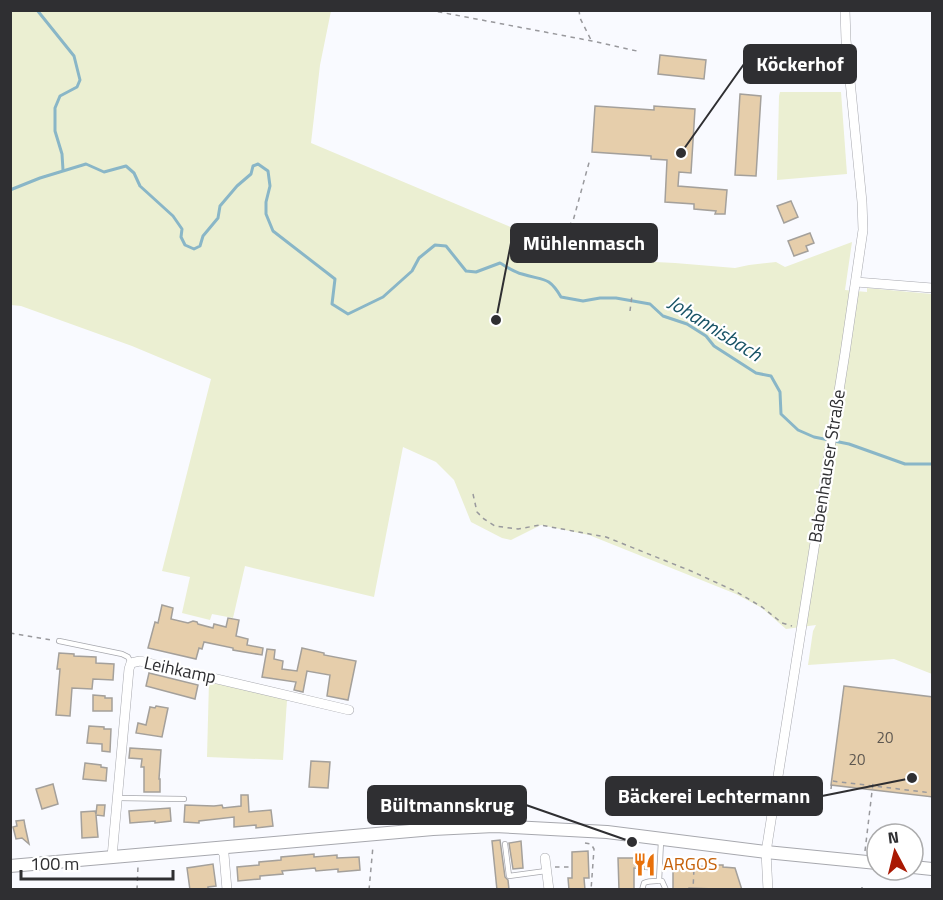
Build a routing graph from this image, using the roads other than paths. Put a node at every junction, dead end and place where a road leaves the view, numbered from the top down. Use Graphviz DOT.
graph roads {
  1 [pos="845,10"];
  2 [pos="856,282"];
  3 [pos="933,288"];
  4 [pos="59,641"];
  5 [pos="131,663"];
  6 [pos="349,710"];
  7 [pos="118,798"];
  8 [pos="184,800"];
  9 [pos="661,838"];
  10 [pos="505,844"];
  11 [pos="220,848"];
  12 [pos="766,852"];
  13 [pos="112,857"];
  14 [pos="865,862"];
  15 [pos="10,866"];
  16 [pos="546,866"];
  17 [pos="659,881"];
  18 [pos="227,890"];
  19 [pos="549,890"];
  20 [pos="642,890"];
  21 [pos="666,890"];
  22 [pos="768,890"];
  1 -- 2 [label="street, Babenhauser Straße"];
  2 -- 3 [label="street"];
  2 -- 12 [label="street, Babenhauser Straße"];
  4 -- 5 [label="lane"];
  5 -- 6 [label="street, Leihkamp"];
  5 -- 7 [label="street, Leihkamp"];
  7 -- 8 [label="lane"];
  7 -- 13 [label="street, Leihkamp"];
  9 -- 11 [label="main road"];
  9 -- 12 [label="main road"];
  9 -- 17 [label="lane"];
  10 -- 16 [label="lane"];
  11 -- 13 [label="main road"];
  11 -- 18 [label="street"];
  12 -- 14 [label="main road"];
  12 -- 22 [label="street, Babenhauser Straße"];
  13 -- 15 [label="main road"];
  16 -- 19 [label="street"];
  17 -- 20 [label="lane"];
  17 -- 21 [label="lane"];
}
